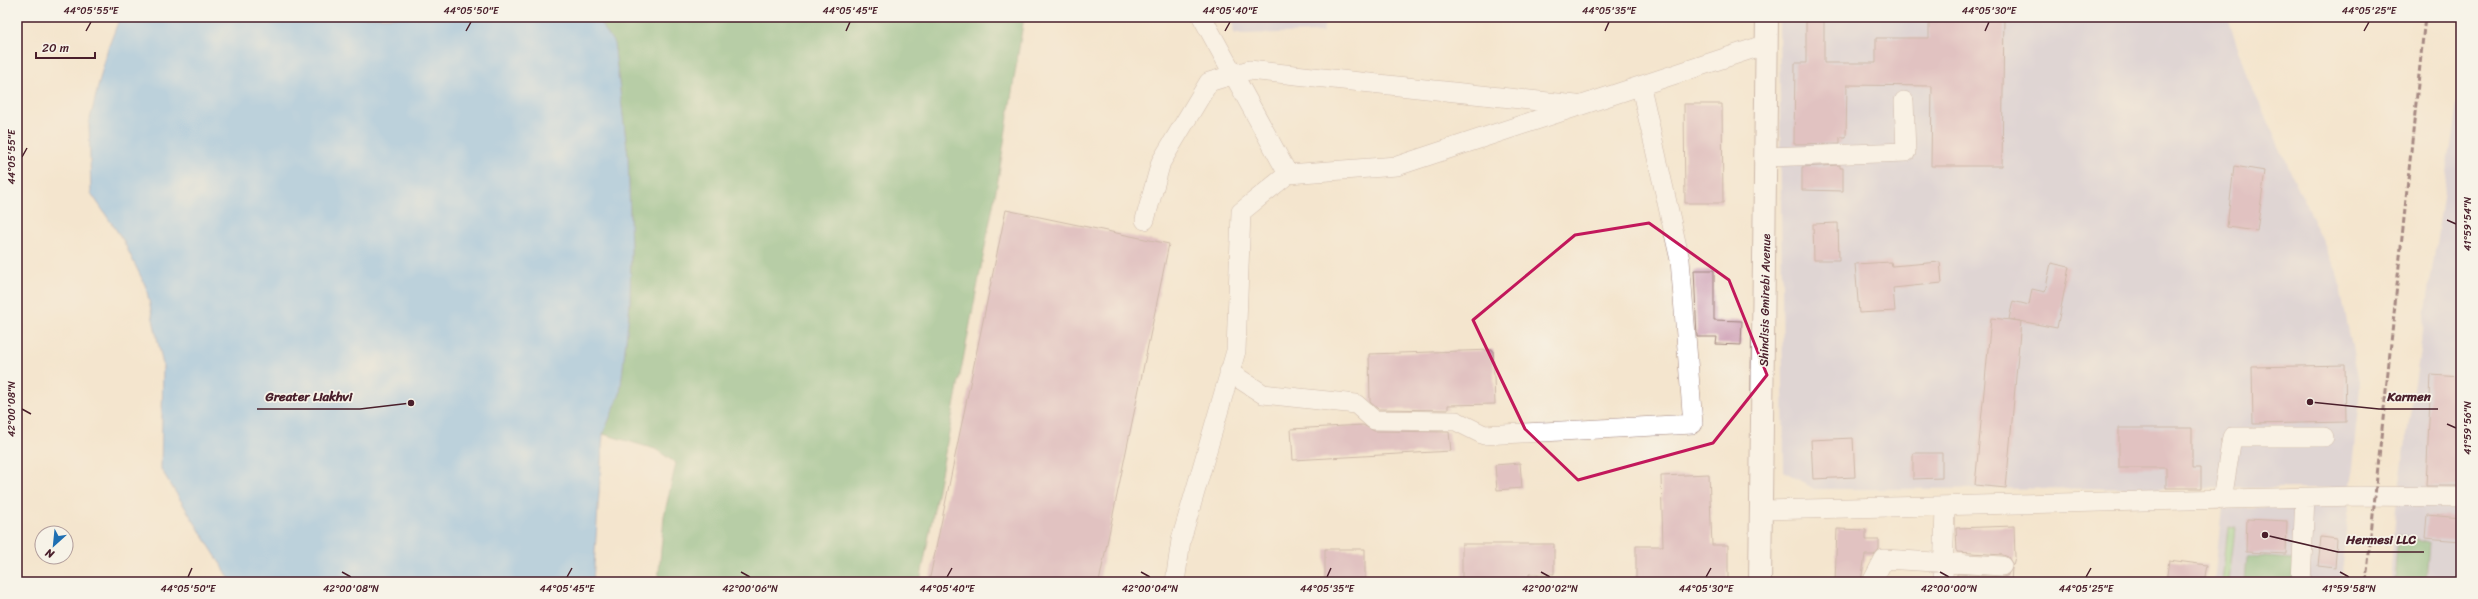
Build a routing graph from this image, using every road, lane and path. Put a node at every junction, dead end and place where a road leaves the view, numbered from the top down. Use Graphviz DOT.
graph roads {
  1 [pos="1202,17"];
  2 [pos="1767,17"];
  3 [pos="1767,44"];
  4 [pos="1233,75"];
  5 [pos="1641,86"];
  6 [pos="1904,101"];
  7 [pos="1583,106"];
  8 [pos="1767,157"];
  9 [pos="1288,174"];
  10 [pos="1145,220"];
  11 [pos="1229,372"];
  12 [pos="2324,437"];
  13 [pos="2461,497"];
  14 [pos="2305,498"];
  15 [pos="2222,500"];
  16 [pos="1945,506"];
  17 [pos="1762,510"];
  18 [pos="1943,562"];
  19 [pos="2002,566"];
  20 [pos="1175,582"];
  21 [pos="1760,582"];
  22 [pos="1872,582"];
  23 [pos="1943,582"];
  24 [pos="2301,582"];
  1 -- 4 [label="street"];
  2 -- 3 [label="main road, Shindisis Gmirebi Avenue"];
  3 -- 5 [label="street"];
  3 -- 8 [label="main road, Shindisis Gmirebi Avenue"];
  4 -- 7 [label="street"];
  4 -- 9 [label="street"];
  4 -- 10 [label="street"];
  5 -- 7 [label="street"];
  5 -- 11 [label="street"];
  6 -- 8 [label="street"];
  7 -- 9 [label="street"];
  8 -- 17 [label="main road, Shindisis Gmirebi Avenue"];
  9 -- 11 [label="street"];
  11 -- 20 [label="street"];
  12 -- 15 [label="street"];
  13 -- 14 [label="street"];
  14 -- 15 [label="street"];
  14 -- 24 [label="street"];
  15 -- 16 [label="street"];
  16 -- 17 [label="street"];
  16 -- 18 [label="street"];
  17 -- 21 [label="main road, Shindisis Gmirebi Avenue"];
  18 -- 19 [label="street"];
  18 -- 22 [label="street"];
  18 -- 23 [label="street"];
}
